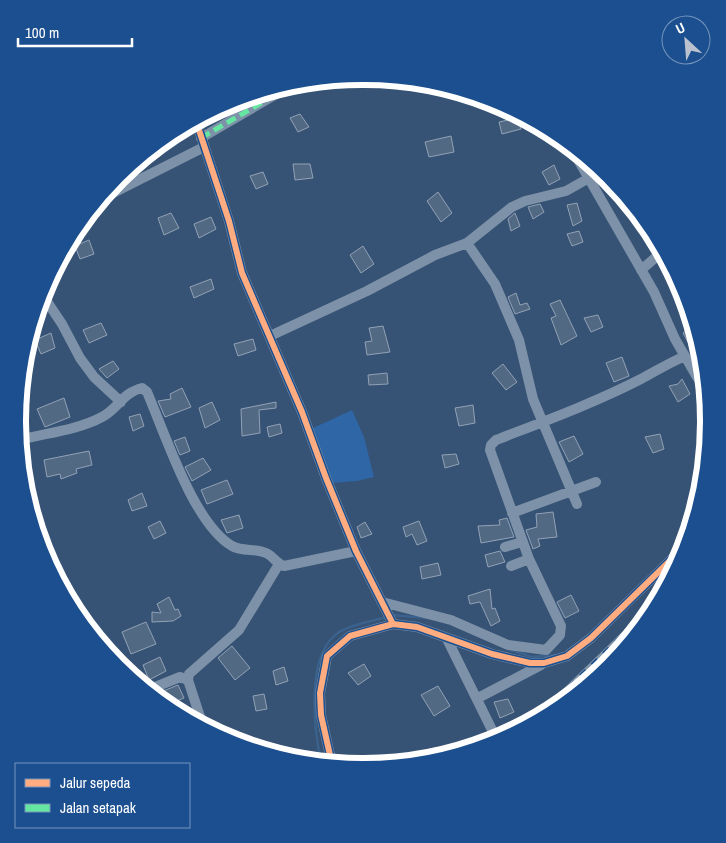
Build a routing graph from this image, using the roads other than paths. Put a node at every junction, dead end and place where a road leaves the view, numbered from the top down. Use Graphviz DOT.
graph roads {
  1 [pos="274,97"];
  2 [pos="198,128"];
  3 [pos="203,142"];
  4 [pos="581,165"];
  5 [pos="589,178"];
  6 [pos="120,188"];
  7 [pos="467,243"];
  8 [pos="657,256"];
  9 [pos="641,270"];
  10 [pos="48,303"];
  11 [pos="270,336"];
  12 [pos="685,356"];
  13 [pos="697,378"];
  14 [pos="121,402"];
  15 [pos="544,422"];
  16 [pos="27,438"];
  17 [pos="596,482"];
  18 [pos="573,492"];
  19 [pos="577,504"];
  20 [pos="512,513"];
  21 [pos="522,542"];
  22 [pos="505,547"];
  23 [pos="356,551"];
  24 [pos="529,559"];
  25 [pos="669,562"];
  26 [pos="279,564"];
  27 [pos="511,566"];
  28 [pos="384,605"];
  29 [pos="392,622"];
  30 [pos="448,639"];
  31 [pos="547,657"];
  32 [pos="188,680"];
  33 [pos="156,687"];
  34 [pos="478,698"];
  35 [pos="200,716"];
  36 [pos="493,733"];
  37 [pos="330,757"];
  1 -- 3 [label="street"];
  2 -- 3 [label="street"];
  3 -- 6 [label="street"];
  3 -- 11 [label="street"];
  4 -- 5 [label="street"];
  5 -- 7 [label="street"];
  5 -- 9 [label="street"];
  7 -- 11 [label="street"];
  7 -- 15 [label="street"];
  8 -- 9 [label="street"];
  9 -- 12 [label="street"];
  10 -- 14 [label="street"];
  11 -- 23 [label="street"];
  12 -- 13 [label="street"];
  12 -- 15 [label="street"];
  14 -- 16 [label="street"];
  14 -- 26 [label="street"];
  15 -- 18 [label="street"];
  15 -- 20 [label="street"];
  17 -- 18 [label="street"];
  18 -- 19 [label="street"];
  18 -- 20 [label="street"];
  20 -- 21 [label="street"];
  21 -- 22 [label="street"];
  21 -- 24 [label="street"];
  23 -- 26 [label="street"];
  23 -- 28 [label="street"];
  24 -- 27 [label="street"];
  24 -- 31 [label="street"];
  25 -- 31 [label="street"];
  26 -- 32 [label="street"];
  28 -- 29 [label="street"];
  28 -- 31 [label="street"];
  29 -- 30 [label="street"];
  29 -- 37 [label="street"];
  30 -- 31 [label="street"];
  30 -- 34 [label="street"];
  31 -- 34 [label="street"];
  32 -- 33 [label="street"];
  32 -- 35 [label="street"];
  34 -- 36 [label="street"];
}
